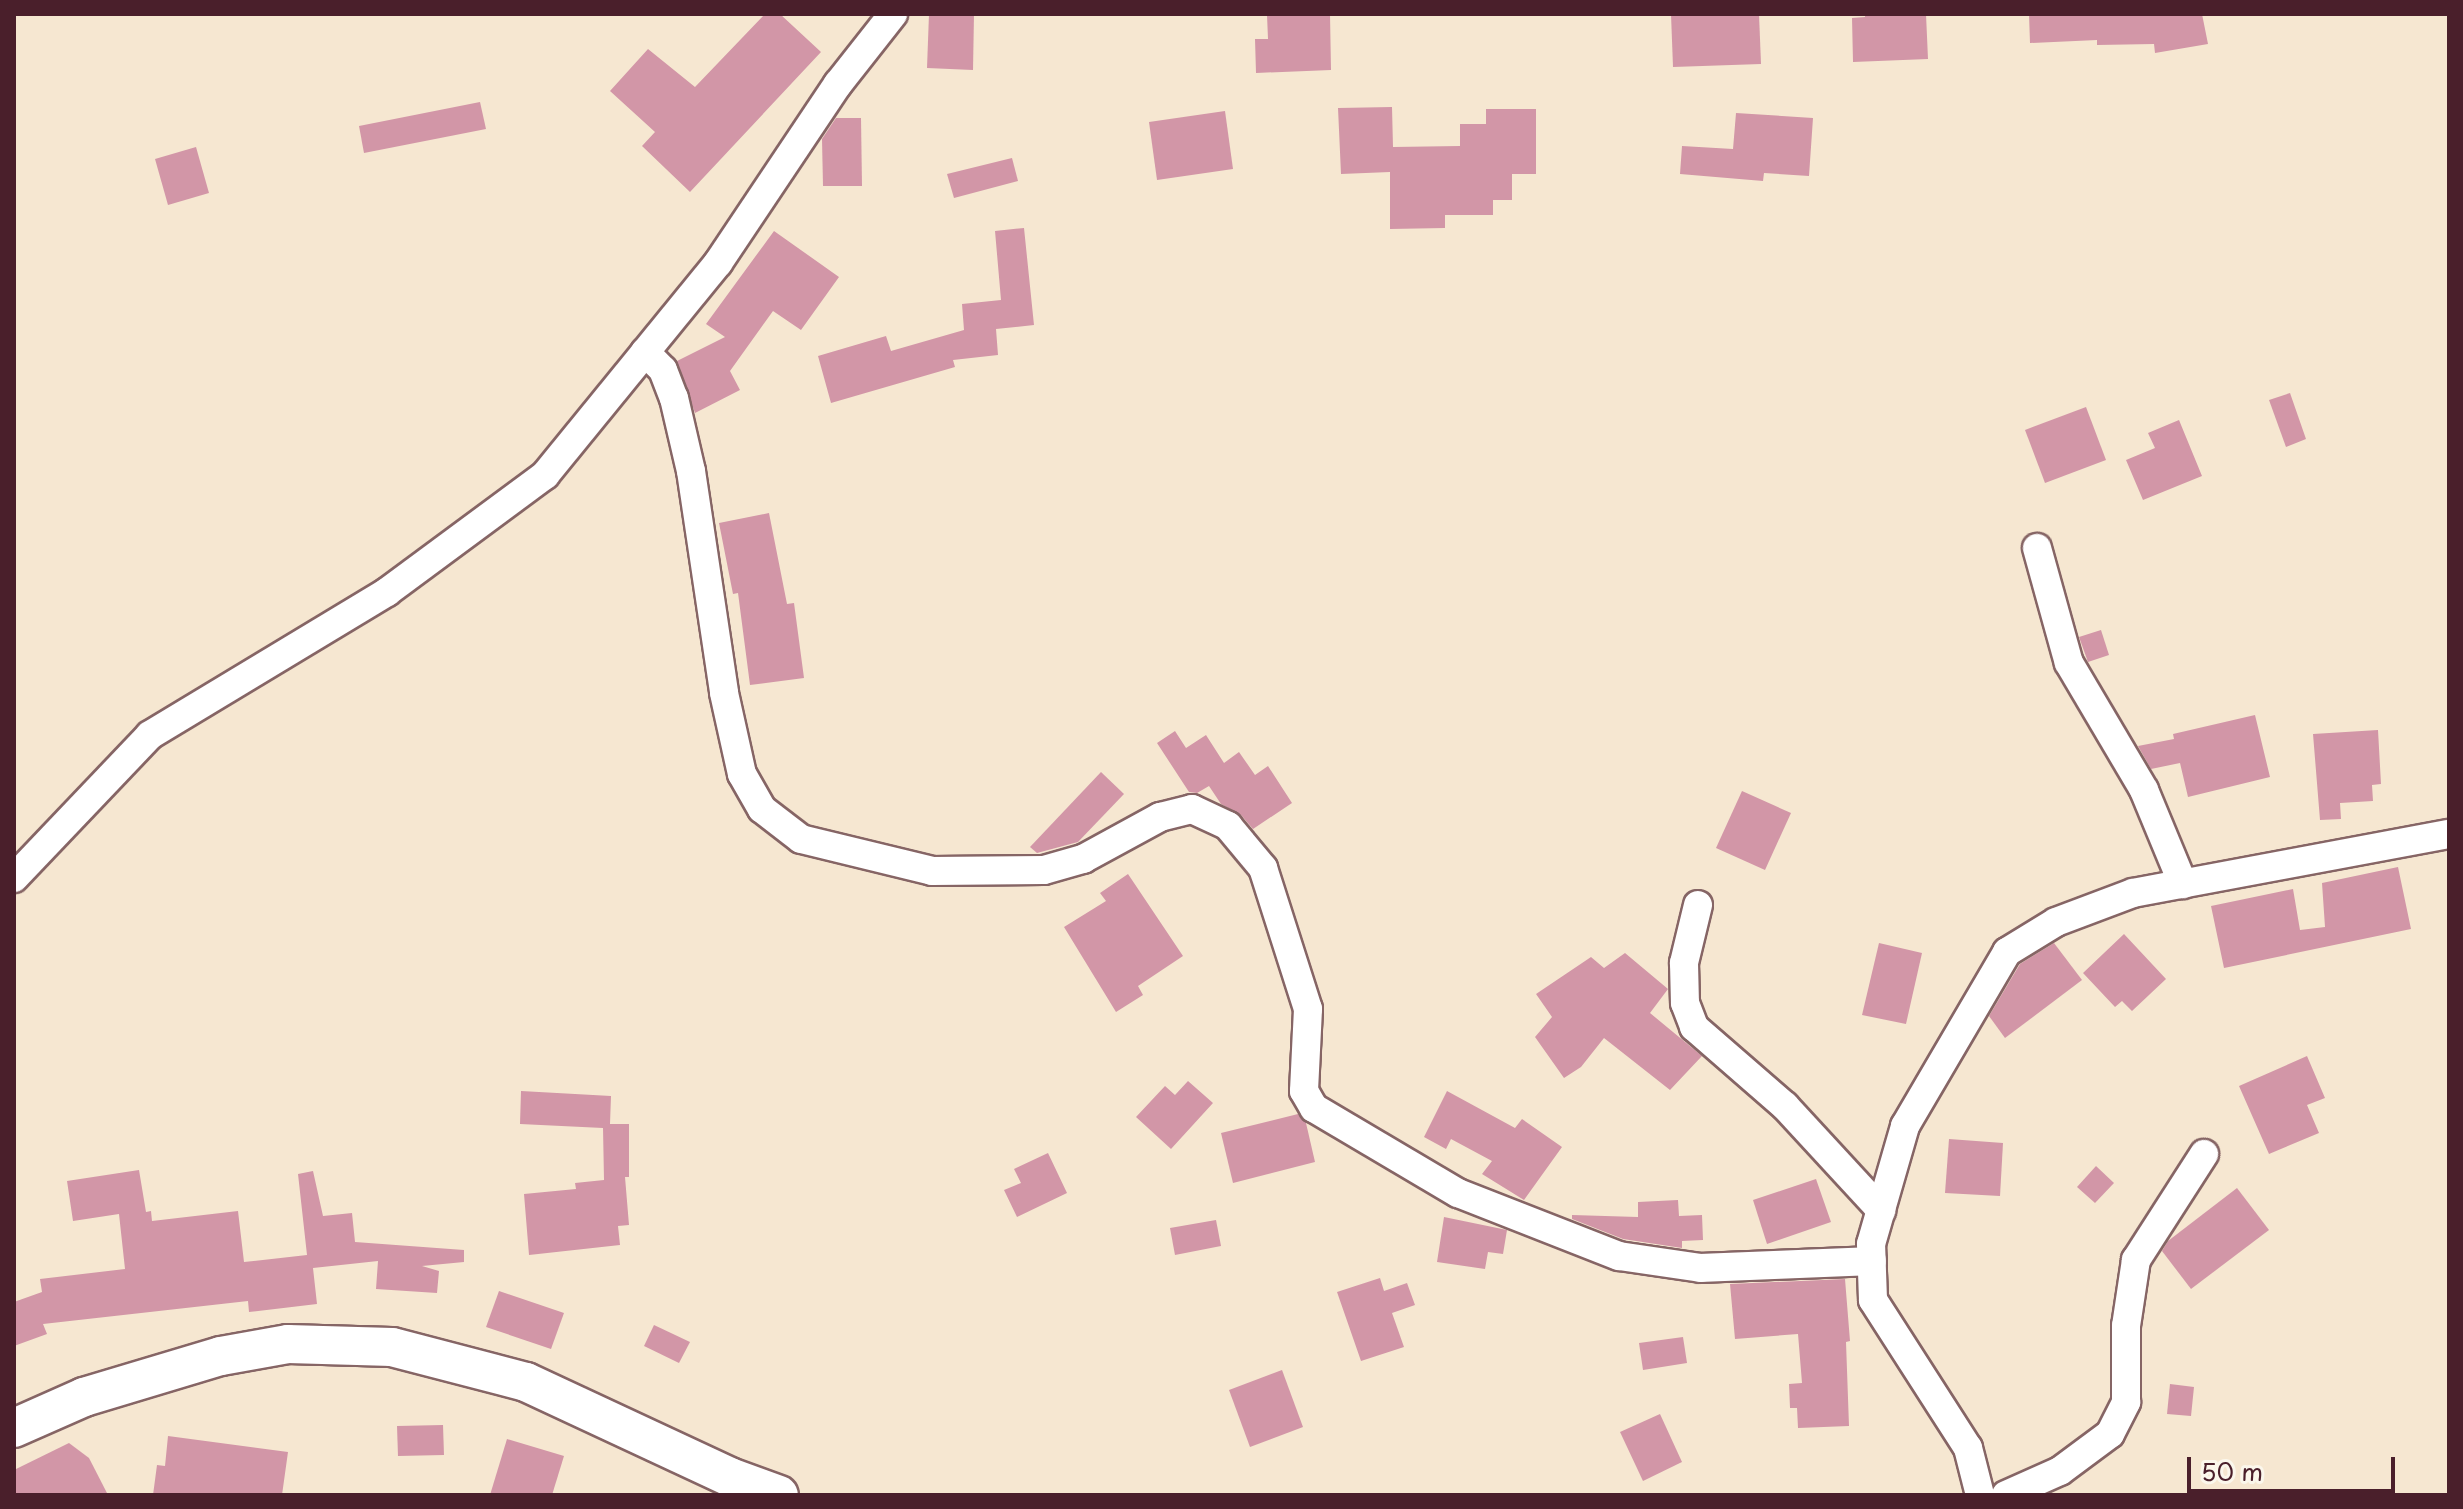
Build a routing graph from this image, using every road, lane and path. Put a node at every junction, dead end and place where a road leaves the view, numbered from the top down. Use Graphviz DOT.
graph roads {
  1 [pos="893,14"];
  2 [pos="645,352"];
  3 [pos="2037,548"];
  4 [pos="2449,834"];
  5 [pos="14,878"];
  6 [pos="2183,884"];
  7 [pos="1698,905"];
  8 [pos="2204,1154"];
  9 [pos="1881,1210"];
  10 [pos="1872,1261"];
  11 [pos="14,1428"];
  12 [pos="730,1486"];
  13 [pos="779,1495"];
  14 [pos="1980,1495"];
  15 [pos="2006,1495"];
  1 -- 2 [label="street"];
  2 -- 5 [label="street"];
  2 -- 10 [label="street"];
  3 -- 6 [label="street"];
  4 -- 6 [label="street"];
  6 -- 9 [label="street"];
  7 -- 9 [label="street"];
  8 -- 15 [label="street"];
  9 -- 10 [label="street"];
  10 -- 14 [label="street"];
  11 -- 12 [label="main road"];
  12 -- 13 [label="main road"];
}
